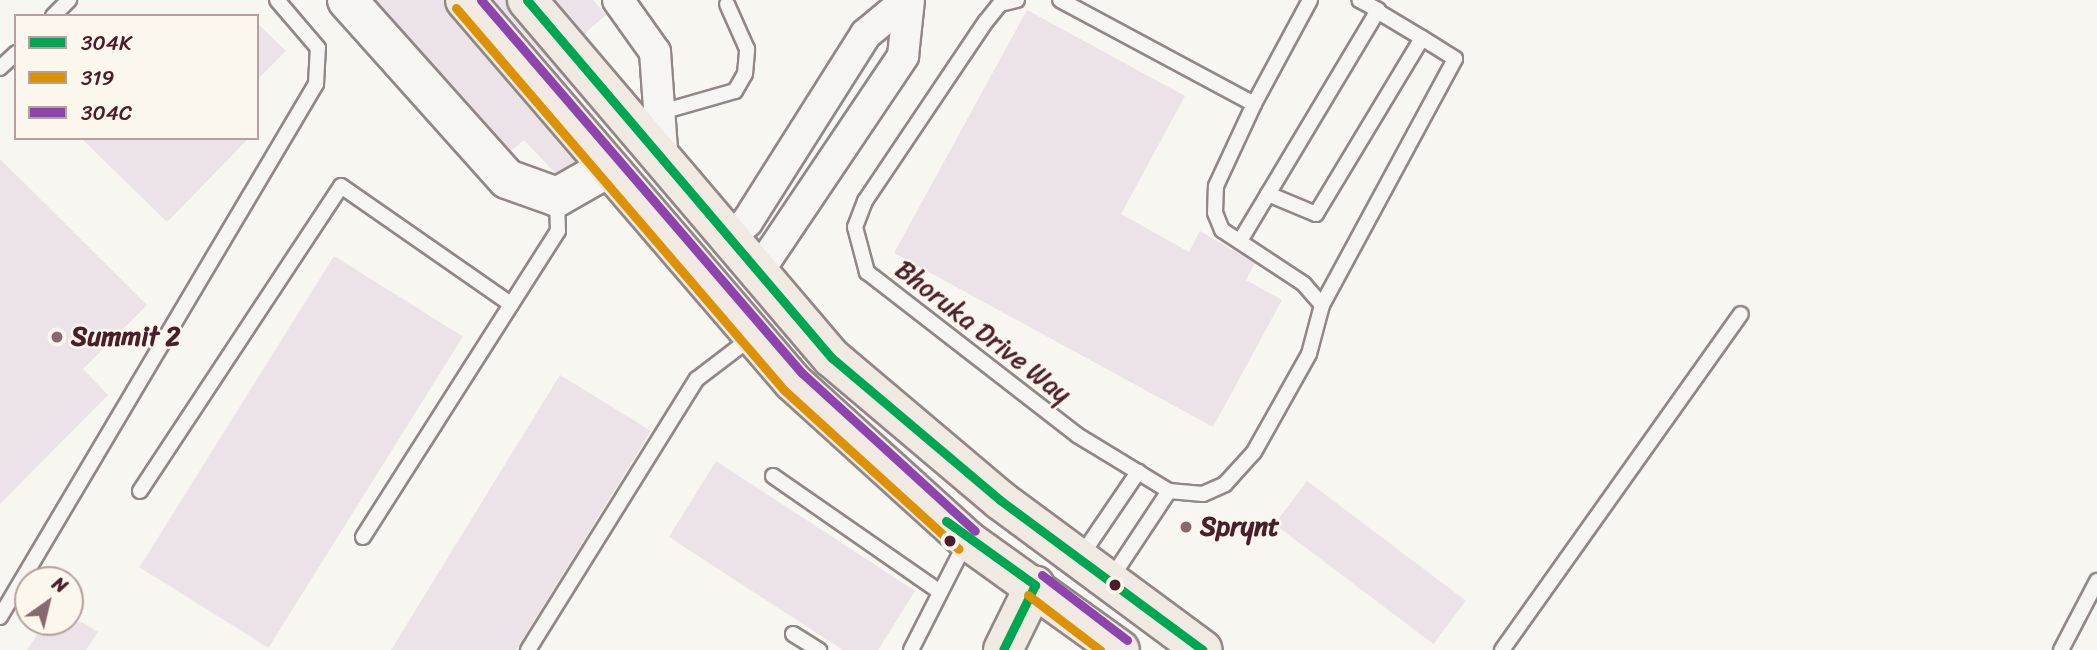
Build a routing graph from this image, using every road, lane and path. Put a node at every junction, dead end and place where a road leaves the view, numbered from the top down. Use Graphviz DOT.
graph roads {
  1 [pos="69,0"];
  2 [pos="276,0"];
  3 [pos="347,0"];
  4 [pos="465,0"];
  5 [pos="527,0"];
  6 [pos="618,0"];
  7 [pos="908,0"];
  8 [pos="1017,0"];
  9 [pos="1060,0"];
  10 [pos="1310,0"];
  11 [pos="1359,0"];
  12 [pos="727,4"];
  13 [pos="1377,11"];
  14 [pos="55,14"];
  15 [pos="1422,38"];
  16 [pos="14,55"];
  17 [pos="0,68"];
  18 [pos="1254,104"];
  19 [pos="658,113"];
  20 [pos="663,164"];
  21 [pos="606,169"];
  22 [pos="1268,194"];
  23 [pos="557,197"];
  24 [pos="727,241"];
  25 [pos="1240,241"];
  26 [pos="756,275"];
  27 [pos="511,304"];
  28 [pos="1322,305"];
  29 [pos="1741,314"];
  30 [pos="752,337"];
  31 [pos="904,423"];
  32 [pos="876,458"];
  33 [pos="1138,472"];
  34 [pos="773,476"];
  35 [pos="140,491"];
  36 [pos="1169,491"];
  37 [pos="363,537"];
  38 [pos="967,540"];
  39 [pos="1080,558"];
  40 [pos="1110,580"];
  41 [pos="2097,581"];
  42 [pos="1035,585"];
  43 [pos="940,592"];
  44 [pos="0,617"];
  45 [pos="793,634"];
  46 [pos="528,650"];
  47 [pos="819,650"];
  48 [pos="911,650"];
  49 [pos="1003,650"];
  50 [pos="1120,650"];
  51 [pos="1203,650"];
  52 [pos="1502,650"];
  53 [pos="2061,650"];
  1 -- 14 [label="lane"];
  2 -- 44 [label="lane"];
  3 -- 23 [label="street"];
  4 -- 21 [label="main road"];
  5 -- 20 [label="main road"];
  6 -- 19 [label="street"];
  7 -- 24 [label="street"];
  7 -- 26 [label="street"];
  8 -- 33 [label="lane, Bhoruka Drive Way"];
  9 -- 18 [label="lane"];
  10 -- 18 [label="lane"];
  11 -- 13 [label="lane"];
  12 -- 19 [label="lane"];
  13 -- 15 [label="lane"];
  13 -- 22 [label="lane"];
  15 -- 22 [label="lane"];
  15 -- 28 [label="lane, Bhoruka Drive Way"];
  16 -- 17 [label="lane"];
  18 -- 25 [label="lane"];
  19 -- 20 [label="street"];
  20 -- 24 [label="main road"];
  21 -- 23 [label="street"];
  21 -- 30 [label="main road"];
  22 -- 25 [label="lane"];
  23 -- 27 [label="lane"];
  24 -- 26 [label="main road"];
  25 -- 28 [label="lane"];
  26 -- 31 [label="main road"];
  27 -- 35 [label="lane"];
  27 -- 37 [label="lane"];
  28 -- 36 [label="lane, Bhoruka Drive Way"];
  29 -- 52 [label="lane"];
  30 -- 32 [label="main road"];
  30 -- 46 [label="lane"];
  31 -- 32 [label="main road"];
  31 -- 39 [label="main road"];
  32 -- 38 [label="main road"];
  33 -- 36 [label="lane, Bhoruka Drive Way"];
  33 -- 39 [label="lane"];
  34 -- 43 [label="lane"];
  36 -- 40 [label="lane"];
  38 -- 42 [label="main road"];
  38 -- 43 [label="lane"];
  39 -- 40 [label="main road"];
  40 -- 51 [label="main road"];
  41 -- 53 [label="lane"];
  42 -- 49 [label="main road"];
  42 -- 50 [label="main road"];
  43 -- 48 [label="lane"];
  45 -- 47 [label="lane"];
}
